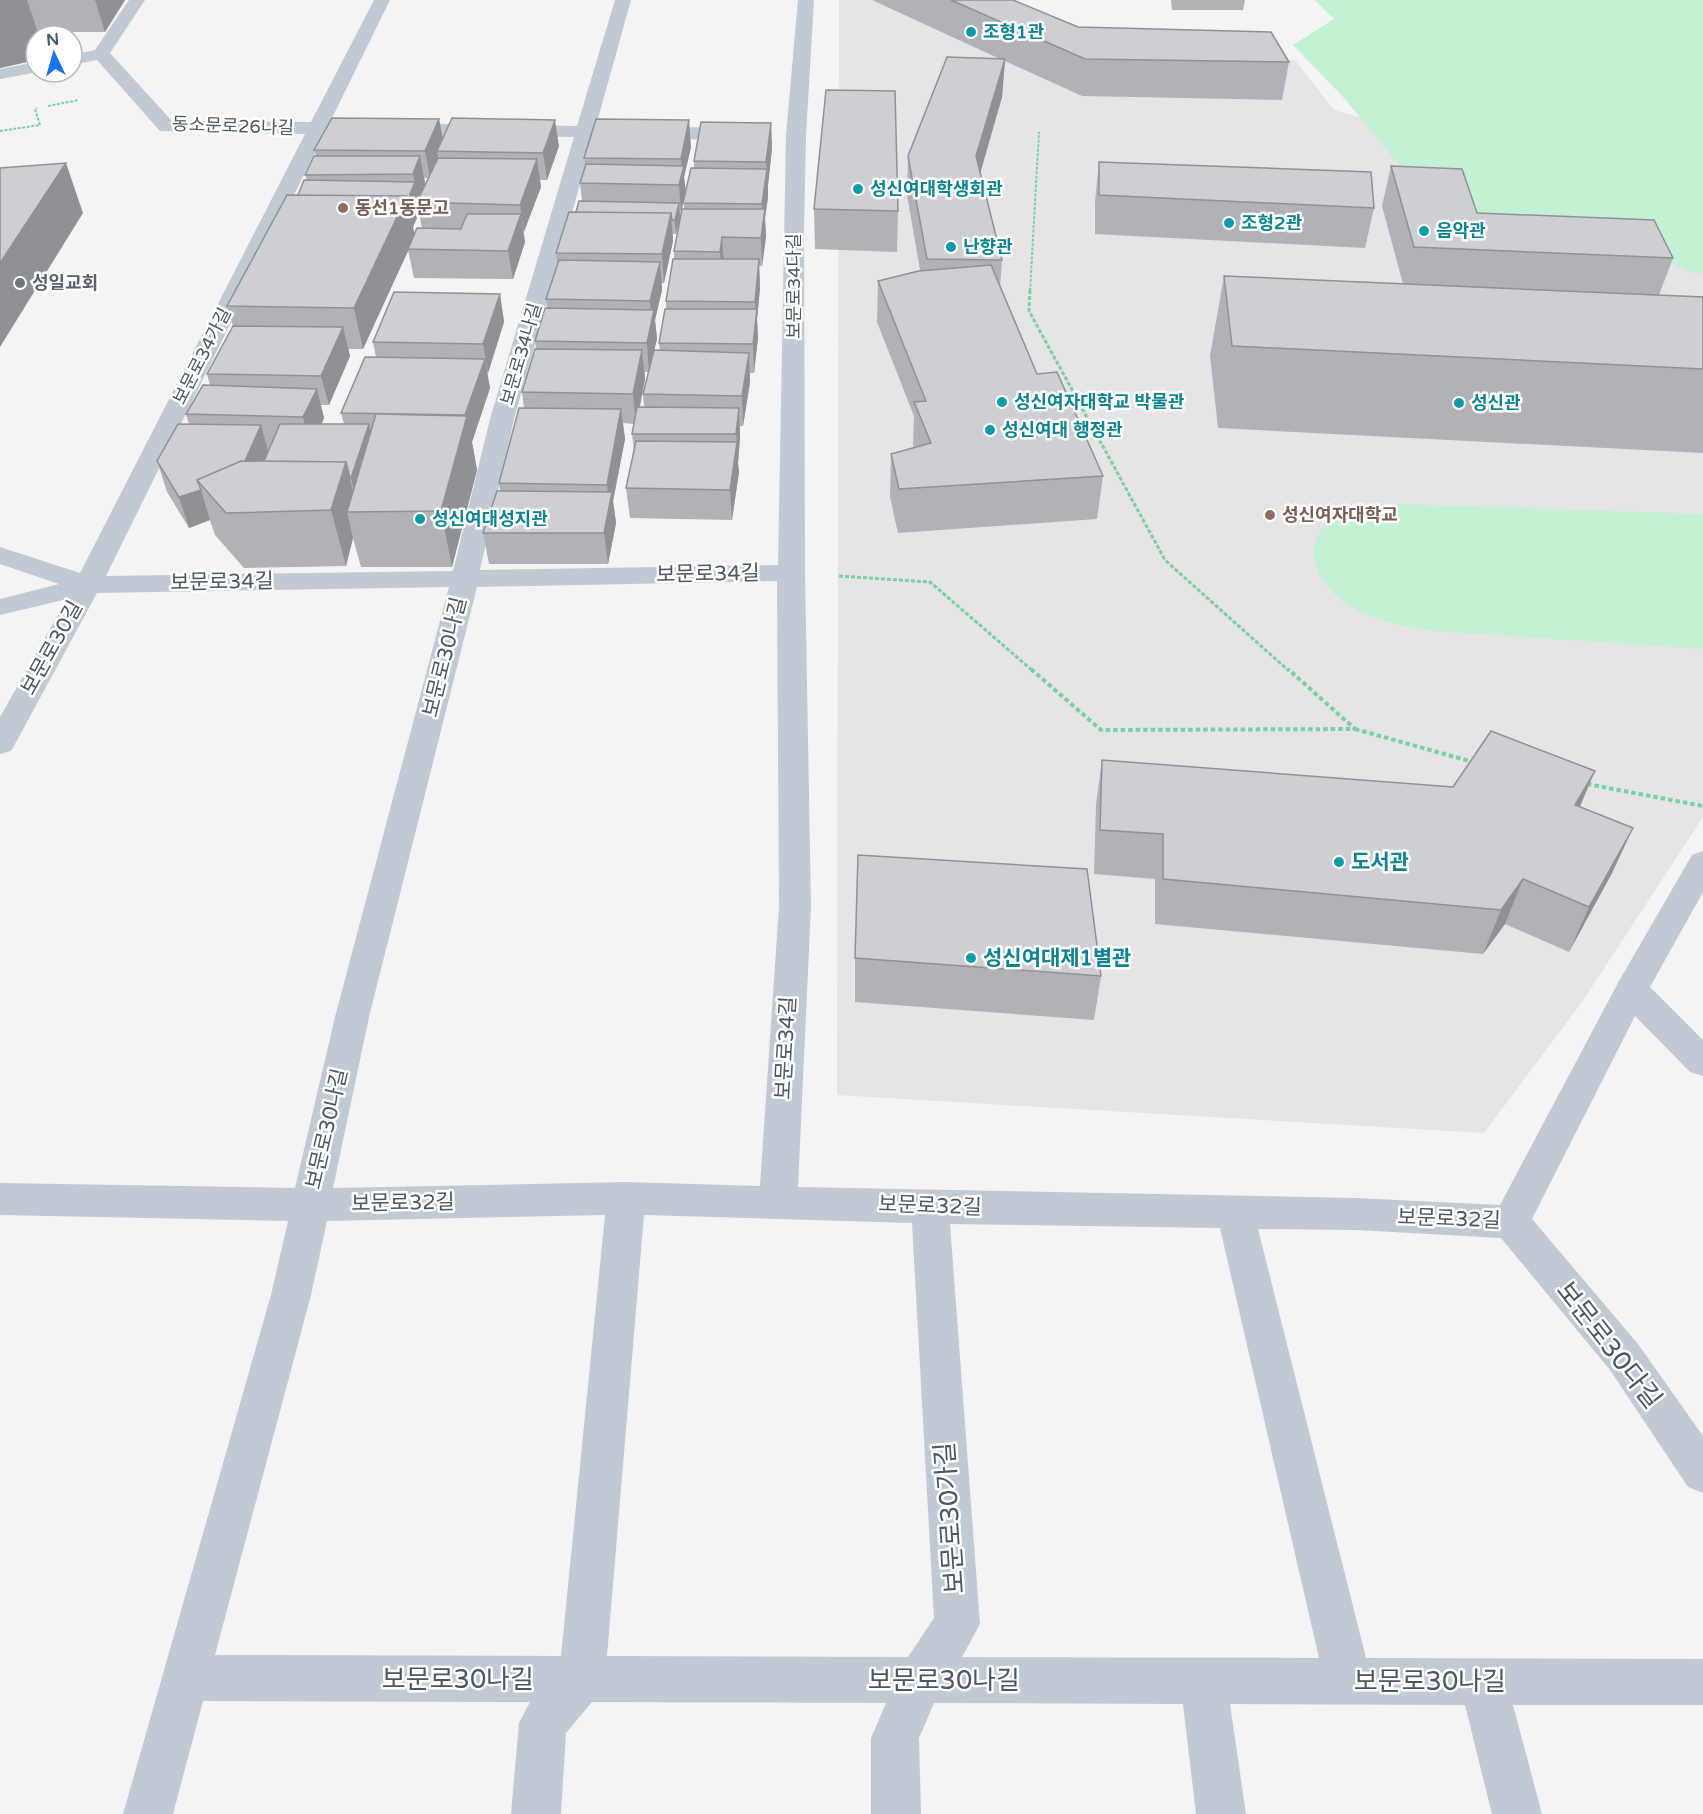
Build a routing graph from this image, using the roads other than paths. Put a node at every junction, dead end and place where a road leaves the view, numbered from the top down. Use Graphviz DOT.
graph roads {
  1 [pos="137,0"];
  2 [pos="382,0"];
  3 [pos="623,0"];
  4 [pos="806,0"];
  5 [pos="101,54"];
  6 [pos="84,58"];
  7 [pos="24,69"];
  8 [pos="0,74"];
  9 [pos="317,128"];
  10 [pos="352,129"];
  11 [pos="375,129"];
  12 [pos="586,132"];
  13 [pos="796,135"];
  14 [pos="0,555"];
  15 [pos="790,573"];
  16 [pos="464,579"];
  17 [pos="88,585"];
  18 [pos="0,607"];
  19 [pos="0,744"];
  20 [pos="1703,863"];
  21 [pos="1631,990"];
  22 [pos="1703,1062"];
  23 [pos="626,1198"];
  24 [pos="0,1199"];
  25 [pos="778,1201"];
  26 [pos="310,1205"];
  27 [pos="930,1207"];
  28 [pos="1235,1212"];
  29 [pos="1511,1222"];
  30 [pos="1703,1472"];
  31 [pos="186,1678"];
  32 [pos="582,1679"];
  33 [pos="920,1680"];
  34 [pos="1203,1680"];
  35 [pos="1348,1681"];
  36 [pos="1483,1681"];
  37 [pos="1703,1682"];
  38 [pos="148,1814"];
  39 [pos="536,1814"];
  40 [pos="896,1814"];
  41 [pos="1221,1814"];
  42 [pos="1517,1814"];
  1 -- 5 [label="street"];
  2 -- 9 [label="street, 보문로34가길"];
  3 -- 12 [label="street, 보문로34나길"];
  4 -- 13 [label="street, 보문로34다길"];
  5 -- 6 [label="street"];
  5 -- 9 [label="street, 동소문로26나길"];
  7 -- 8 [label="street"];
  9 -- 10 [label="street"];
  9 -- 17 [label="street, 보문로34가길"];
  11 -- 12 [label="street"];
  12 -- 13 [label="street"];
  12 -- 16 [label="street, 보문로34나길"];
  13 -- 15 [label="street, 보문로34다길"];
  14 -- 17 [label="street"];
  15 -- 16 [label="street, 보문로34길"];
  15 -- 25 [label="street, 보문로34길"];
  16 -- 17 [label="street, 보문로34길"];
  16 -- 26 [label="street, 보문로30나길"];
  17 -- 18 [label="street, 보문로34길"];
  17 -- 19 [label="street, 보문로30길"];
  20 -- 21 [label="street, 보문로32길"];
  21 -- 22 [label="street"];
  21 -- 29 [label="street, 보문로32길"];
  23 -- 25 [label="street, 보문로32길"];
  23 -- 26 [label="street, 보문로32길"];
  23 -- 32 [label="street"];
  24 -- 26 [label="street, 보문로32길"];
  25 -- 27 [label="street, 보문로32길"];
  26 -- 31 [label="street, 보문로30나길"];
  27 -- 28 [label="street, 보문로32길"];
  27 -- 33 [label="street, 보문로30가길"];
  28 -- 29 [label="street, 보문로32길"];
  28 -- 35 [label="street"];
  29 -- 30 [label="street, 보문로30다길"];
  31 -- 32 [label="street, 보문로30나길"];
  31 -- 38 [label="street, 보문로30나길"];
  32 -- 33 [label="street, 보문로30나길"];
  32 -- 39 [label="street"];
  33 -- 34 [label="street, 보문로30나길"];
  33 -- 40 [label="street, 보문로30가길"];
  34 -- 35 [label="street, 보문로30나길"];
  34 -- 41 [label="street"];
  35 -- 36 [label="street, 보문로30나길"];
  36 -- 37 [label="street, 보문로30나길"];
  36 -- 42 [label="street"];
}
